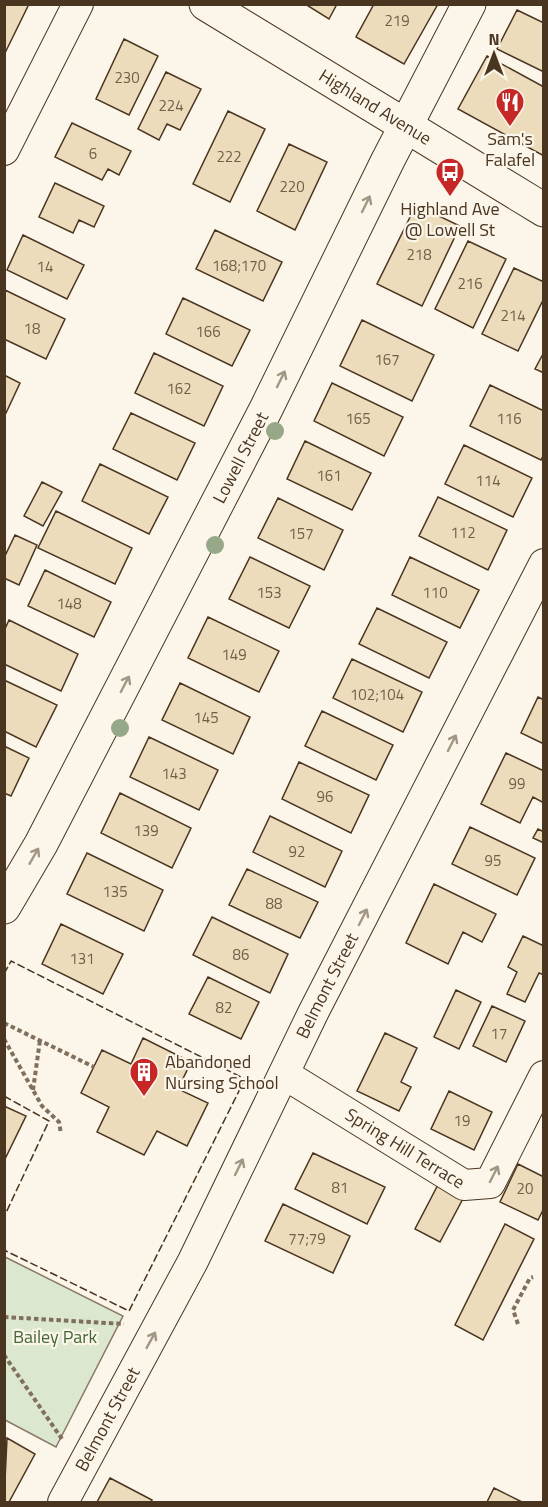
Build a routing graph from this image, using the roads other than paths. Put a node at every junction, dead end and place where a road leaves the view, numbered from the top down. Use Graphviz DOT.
graph roads {
  1 [pos="78,4"];
  2 [pos="206,4"];
  3 [pos="469,4"];
  4 [pos="405,126"];
  5 [pos="4,150"];
  6 [pos="543,210"];
  7 [pos="543,564"];
  8 [pos="4,907"];
  9 [pos="284,1074"];
  10 [pos="543,1076"];
  11 [pos="63,1503"];
  1 -- 5 [label="street"];
  2 -- 4 [label="street, Highland Avenue"];
  3 -- 4 [label="street, Lowell Street"];
  4 -- 6 [label="street, Highland Avenue"];
  8 -- 4 [label="street, Lowell Street, one-way"];
  9 -- 7 [label="street, Belmont Street, one-way"];
  9 -- 10 [label="street, Spring Hill Terrace, one-way"];
  11 -- 9 [label="street, Belmont Street, one-way"];
}
